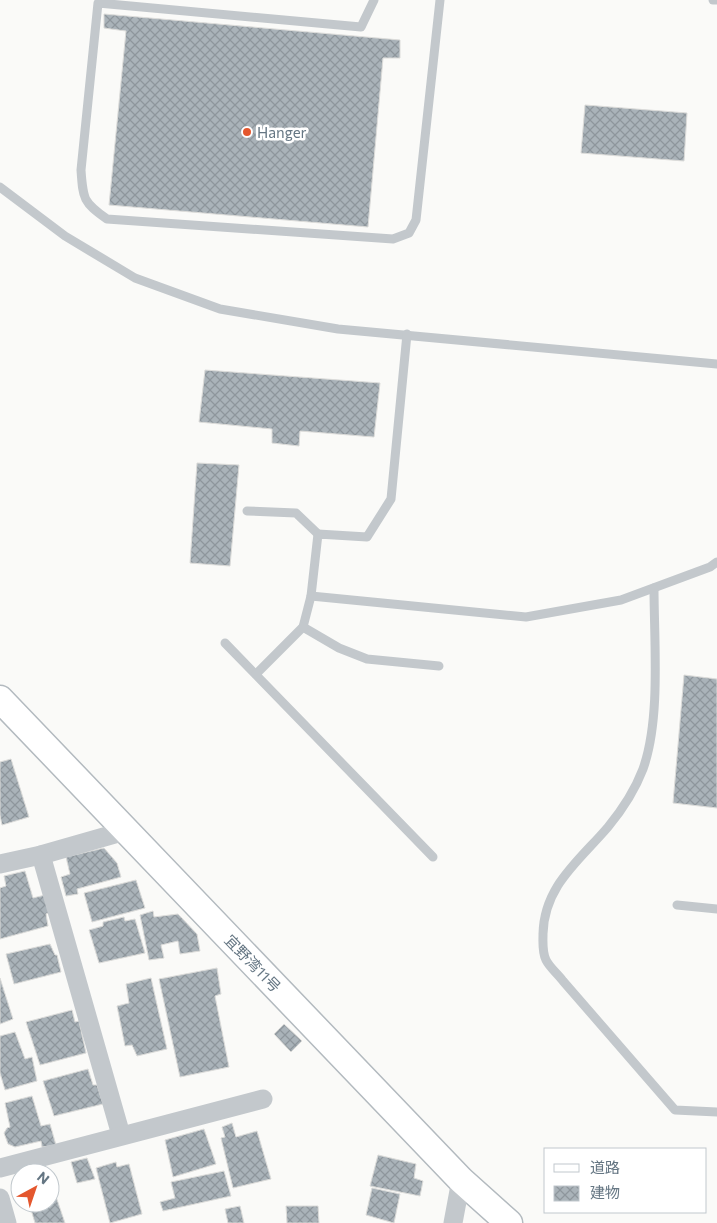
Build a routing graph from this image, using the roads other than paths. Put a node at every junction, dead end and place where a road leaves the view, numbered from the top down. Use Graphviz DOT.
graph roads {
  1 [pos="374,0"];
  2 [pos="440,0"];
  3 [pos="713,0"];
  4 [pos="717,0"];
  5 [pos="0,187"];
  6 [pos="407,334"];
  7 [pos="717,364"];
  8 [pos="248,510"];
  9 [pos="318,534"];
  10 [pos="717,562"];
  11 [pos="654,588"];
  12 [pos="311,596"];
  13 [pos="303,627"];
  14 [pos="225,642"];
  15 [pos="439,666"];
  16 [pos="256,674"];
  17 [pos="0,699"];
  18 [pos="126,831"];
  19 [pos="41,855"];
  20 [pos="433,857"];
  21 [pos="0,864"];
  22 [pos="677,905"];
  23 [pos="717,909"];
  24 [pos="263,1099"];
  25 [pos="717,1112"];
  26 [pos="121,1135"];
  27 [pos="0,1168"];
  28 [pos="462,1180"];
  29 [pos="0,1198"];
  30 [pos="7,1223"];
  31 [pos="453,1223"];
  32 [pos="509,1223"];
  1 -- 2 [label="lane"];
  3 -- 4 [label="lane"];
  5 -- 6 [label="lane"];
  6 -- 7 [label="lane"];
  6 -- 9 [label="lane"];
  8 -- 9 [label="lane"];
  9 -- 12 [label="lane"];
  10 -- 11 [label="lane"];
  11 -- 12 [label="lane"];
  11 -- 25 [label="lane"];
  12 -- 13 [label="lane"];
  13 -- 15 [label="lane"];
  13 -- 16 [label="lane"];
  14 -- 16 [label="lane"];
  16 -- 20 [label="lane"];
  17 -- 18 [label="street, 宜野湾11号"];
  18 -- 19 [label="street"];
  18 -- 28 [label="street, 宜野湾11号"];
  19 -- 21 [label="street"];
  19 -- 26 [label="street"];
  22 -- 23 [label="lane"];
  24 -- 26 [label="street"];
  26 -- 27 [label="street"];
  28 -- 31 [label="street"];
  28 -- 32 [label="street, 宜野湾11号"];
  29 -- 30 [label="street"];
}
